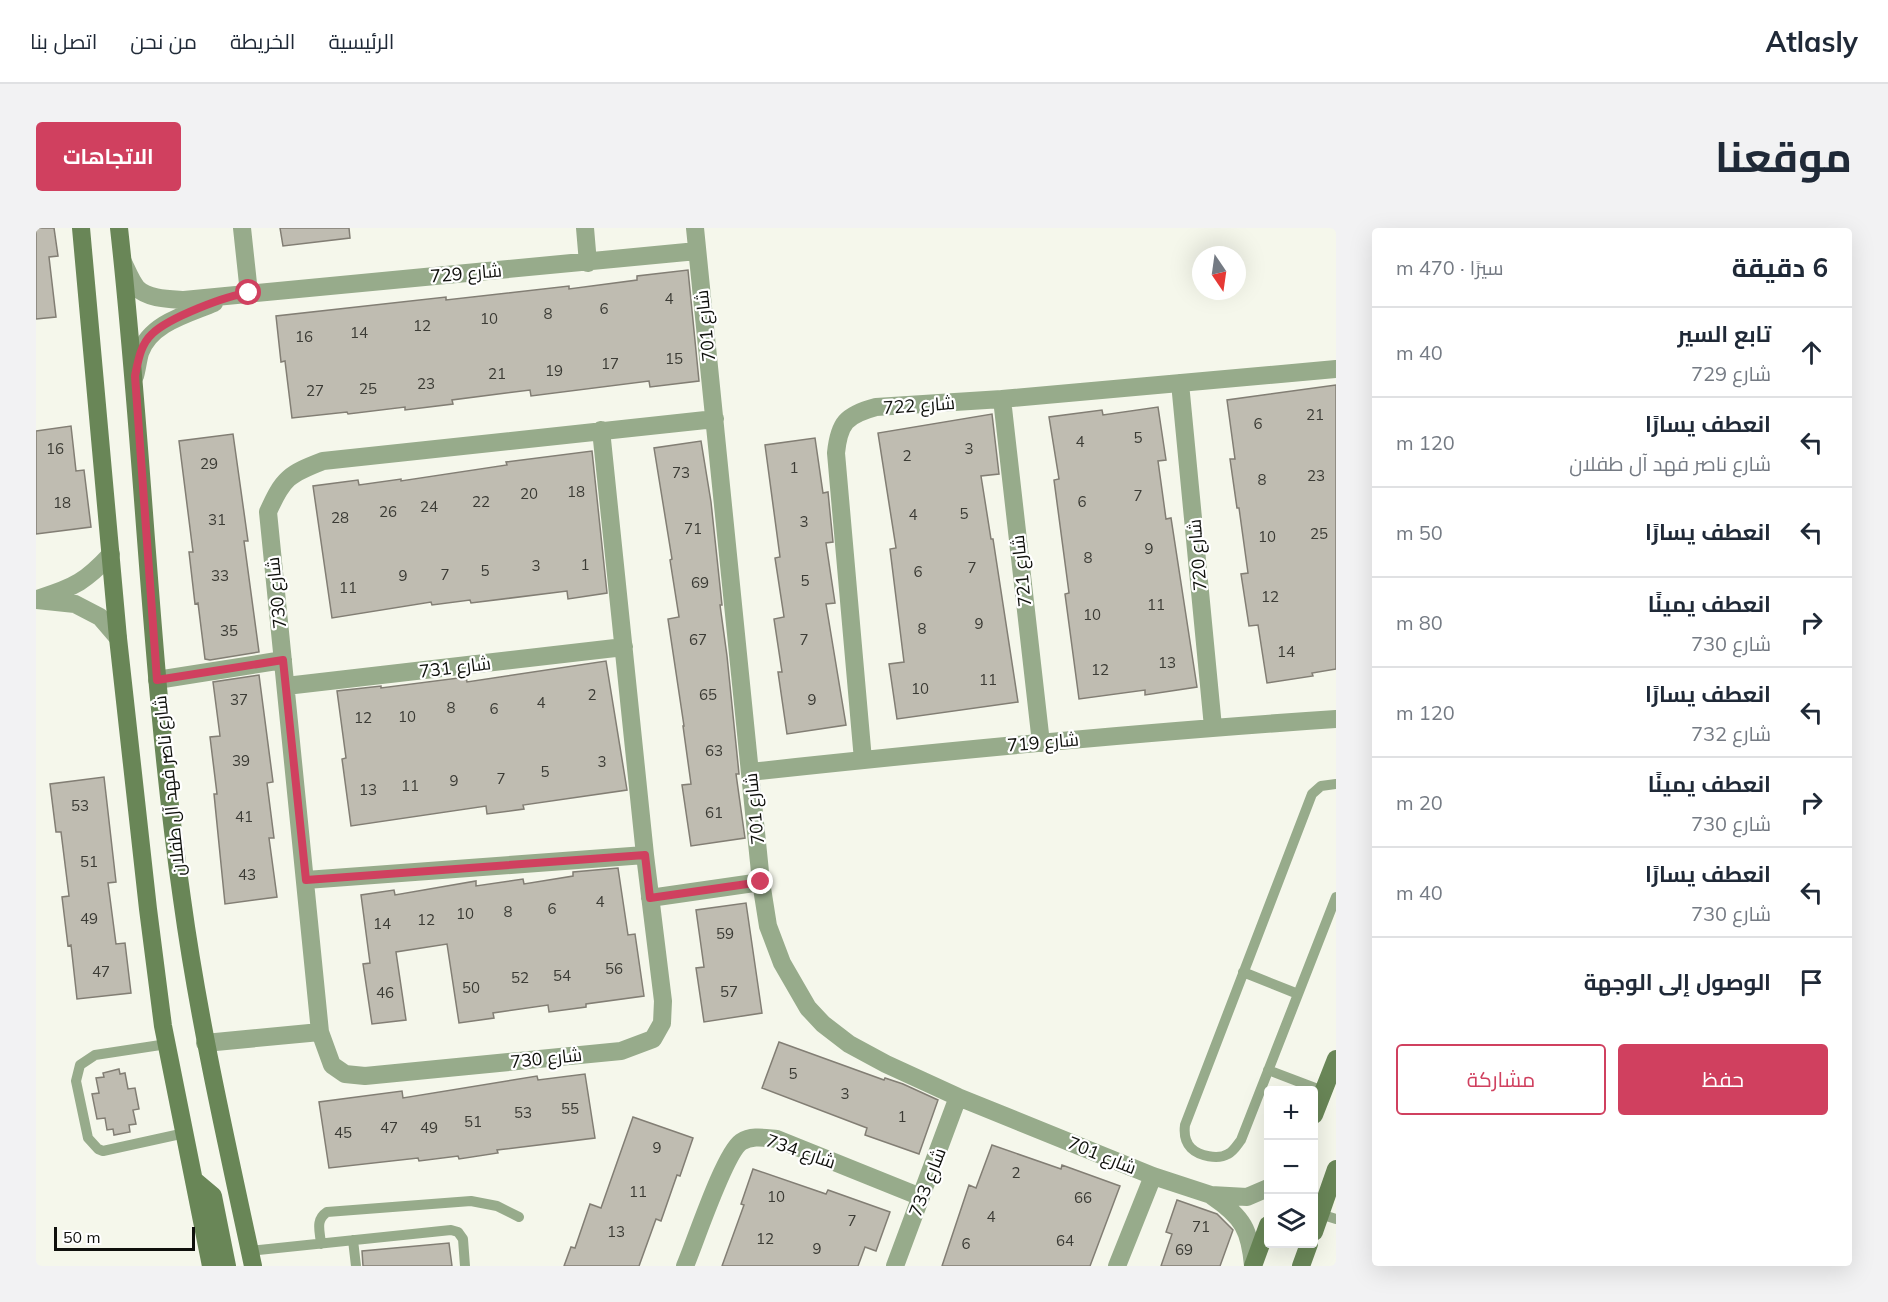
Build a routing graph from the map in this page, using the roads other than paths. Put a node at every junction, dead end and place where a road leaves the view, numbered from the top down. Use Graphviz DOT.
graph roads {
  1 [pos="81,228"];
  2 [pos="119,228"];
  3 [pos="242,228"];
  4 [pos="585,228"];
  5 [pos="695,228"];
  6 [pos="697,251"];
  7 [pos="123,262"];
  8 [pos="588,263"];
  9 [pos="242,293"];
  10 [pos="1336,369"];
  11 [pos="135,376"];
  12 [pos="1180,383"];
  13 [pos="1002,399"];
  14 [pos="716,419"];
  15 [pos="601,430"];
  16 [pos="111,554"];
  17 [pos="36,600"];
  18 [pos="117,638"];
  19 [pos="624,647"];
  20 [pos="283,660"];
  21 [pos="157,680"];
  22 [pos="286,686"];
  23 [pos="1336,719"];
  24 [pos="1213,727"];
  25 [pos="1041,742"];
  26 [pos="863,759"];
  27 [pos="750,772"];
  28 [pos="1336,784"];
  29 [pos="645,855"];
  30 [pos="306,880"];
  31 [pos="761,882"];
  32 [pos="1336,897"];
  33 [pos="650,898"];
  34 [pos="1332,920"];
  35 [pos="1244,972"];
  36 [pos="1298,994"];
  37 [pos="320,1032"];
  38 [pos="205,1042"];
  39 [pos="167,1044"];
  40 [pos="1336,1059"];
  41 [pos="1268,1070"];
  42 [pos="1265,1086"];
  43 [pos="1323,1091"];
  44 [pos="1264,1094"];
  45 [pos="958,1097"];
  46 [pos="1318,1103"];
  47 [pos="185,1133"];
  48 [pos="1336,1169"];
  49 [pos="1153,1176"];
  50 [pos="194,1180"];
  51 [pos="1264,1190"];
  52 [pos="1211,1195"];
  53 [pos="921,1197"];
  54 [pos="519,1217"];
  55 [pos="1323,1222"];
  56 [pos="1264,1238"];
  57 [pos="353,1240"];
  58 [pos="321,1244"];
  59 [pos="1308,1248"];
  60 [pos="252,1259"];
  61 [pos="211,1266"];
  62 [pos="227,1266"];
  63 [pos="356,1266"];
  64 [pos="465,1266"];
  65 [pos="685,1266"];
  66 [pos="895,1266"];
  67 [pos="1117,1266"];
  68 [pos="1253,1266"];
  69 [pos="1301,1266"];
  1 -- 16 [label="street, شارع ناصر فهد آل طفلان"];
  2 -- 7 [label="street, شارع ناصر فهد آل طفلان"];
  3 -- 9 [label="street"];
  4 -- 8 [label="street"];
  5 -- 6 [label="street, شارع 701"];
  6 -- 8 [label="street, شارع 729"];
  6 -- 14 [label="street, شارع 701"];
  7 -- 9 [label="street, شارع 729"];
  7 -- 11 [label="street, شارع ناصر فهد آل طفلان"];
  8 -- 9 [label="street, شارع 729"];
  9 -- 11 [label="street, شارع 729"];
  10 -- 12 [label="street, شارع 722"];
  11 -- 21 [label="street, شارع ناصر فهد آل طفلان"];
  12 -- 13 [label="street, شارع 722"];
  12 -- 24 [label="street, شارع 720"];
  13 -- 25 [label="street, شارع 721"];
  13 -- 26 [label="street, شارع 722"];
  14 -- 15 [label="street, شارع 730"];
  14 -- 27 [label="street, شارع 701"];
  15 -- 19 [label="street, شارع 730"];
  15 -- 20 [label="street, شارع 730"];
  16 -- 17 [label="street"];
  16 -- 18 [label="street, شارع ناصر فهد آل طفلان"];
  17 -- 18 [label="street"];
  18 -- 39 [label="street, شارع ناصر فهد آل طفلان"];
  19 -- 22 [label="street, شارع 731"];
  19 -- 29 [label="street, شارع 730"];
  20 -- 21 [label="street"];
  20 -- 22 [label="street, شارع 730"];
  21 -- 38 [label="street, شارع ناصر فهد آل طفلان"];
  22 -- 30 [label="street, شارع 730"];
  23 -- 24 [label="street, شارع 719"];
  24 -- 25 [label="street, شارع 719"];
  25 -- 26 [label="street, شارع 719"];
  26 -- 27 [label="street, شارع 719"];
  27 -- 31 [label="street, شارع 701"];
  28 -- 35 [label="lane"];
  29 -- 30 [label="street"];
  29 -- 33 [label="street, شارع 730"];
  30 -- 37 [label="street, شارع 730"];
  31 -- 33 [label="street"];
  31 -- 45 [label="street, شارع 701"];
  32 -- 34 [label="lane"];
  33 -- 37 [label="street, شارع 730"];
  34 -- 36 [label="lane"];
  35 -- 36 [label="lane"];
  35 -- 44 [label="lane"];
  36 -- 41 [label="lane"];
  37 -- 38 [label="street"];
  38 -- 60 [label="street, شارع ناصر فهد آل طفلان"];
  39 -- 47 [label="street, شارع ناصر فهد آل طفلان"];
  39 -- 47 [label="lane"];
  40 -- 43 [label="street"];
  41 -- 42 [label="lane"];
  41 -- 43 [label="lane"];
  43 -- 46 [label="street"];
  45 -- 49 [label="street, شارع 701"];
  45 -- 53 [label="street, شارع 733"];
  47 -- 50 [label="street, شارع ناصر فهد آل طفلان"];
  48 -- 55 [label="street"];
  49 -- 52 [label="street, شارع 701"];
  49 -- 67 [label="street"];
  50 -- 61 [label="street, شارع ناصر فهد آل طفلان"];
  50 -- 62 [label="street"];
  51 -- 52 [label="street, شارع 701"];
  52 -- 68 [label="street, شارع 701"];
  53 -- 65 [label="street, شارع 734"];
  53 -- 66 [label="street, شارع 733"];
  54 -- 58 [label="lane"];
  56 -- 68 [label="street"];
  57 -- 58 [label="lane"];
  57 -- 63 [label="lane"];
  57 -- 64 [label="lane"];
  58 -- 60 [label="lane"];
  59 -- 69 [label="street"];
}
